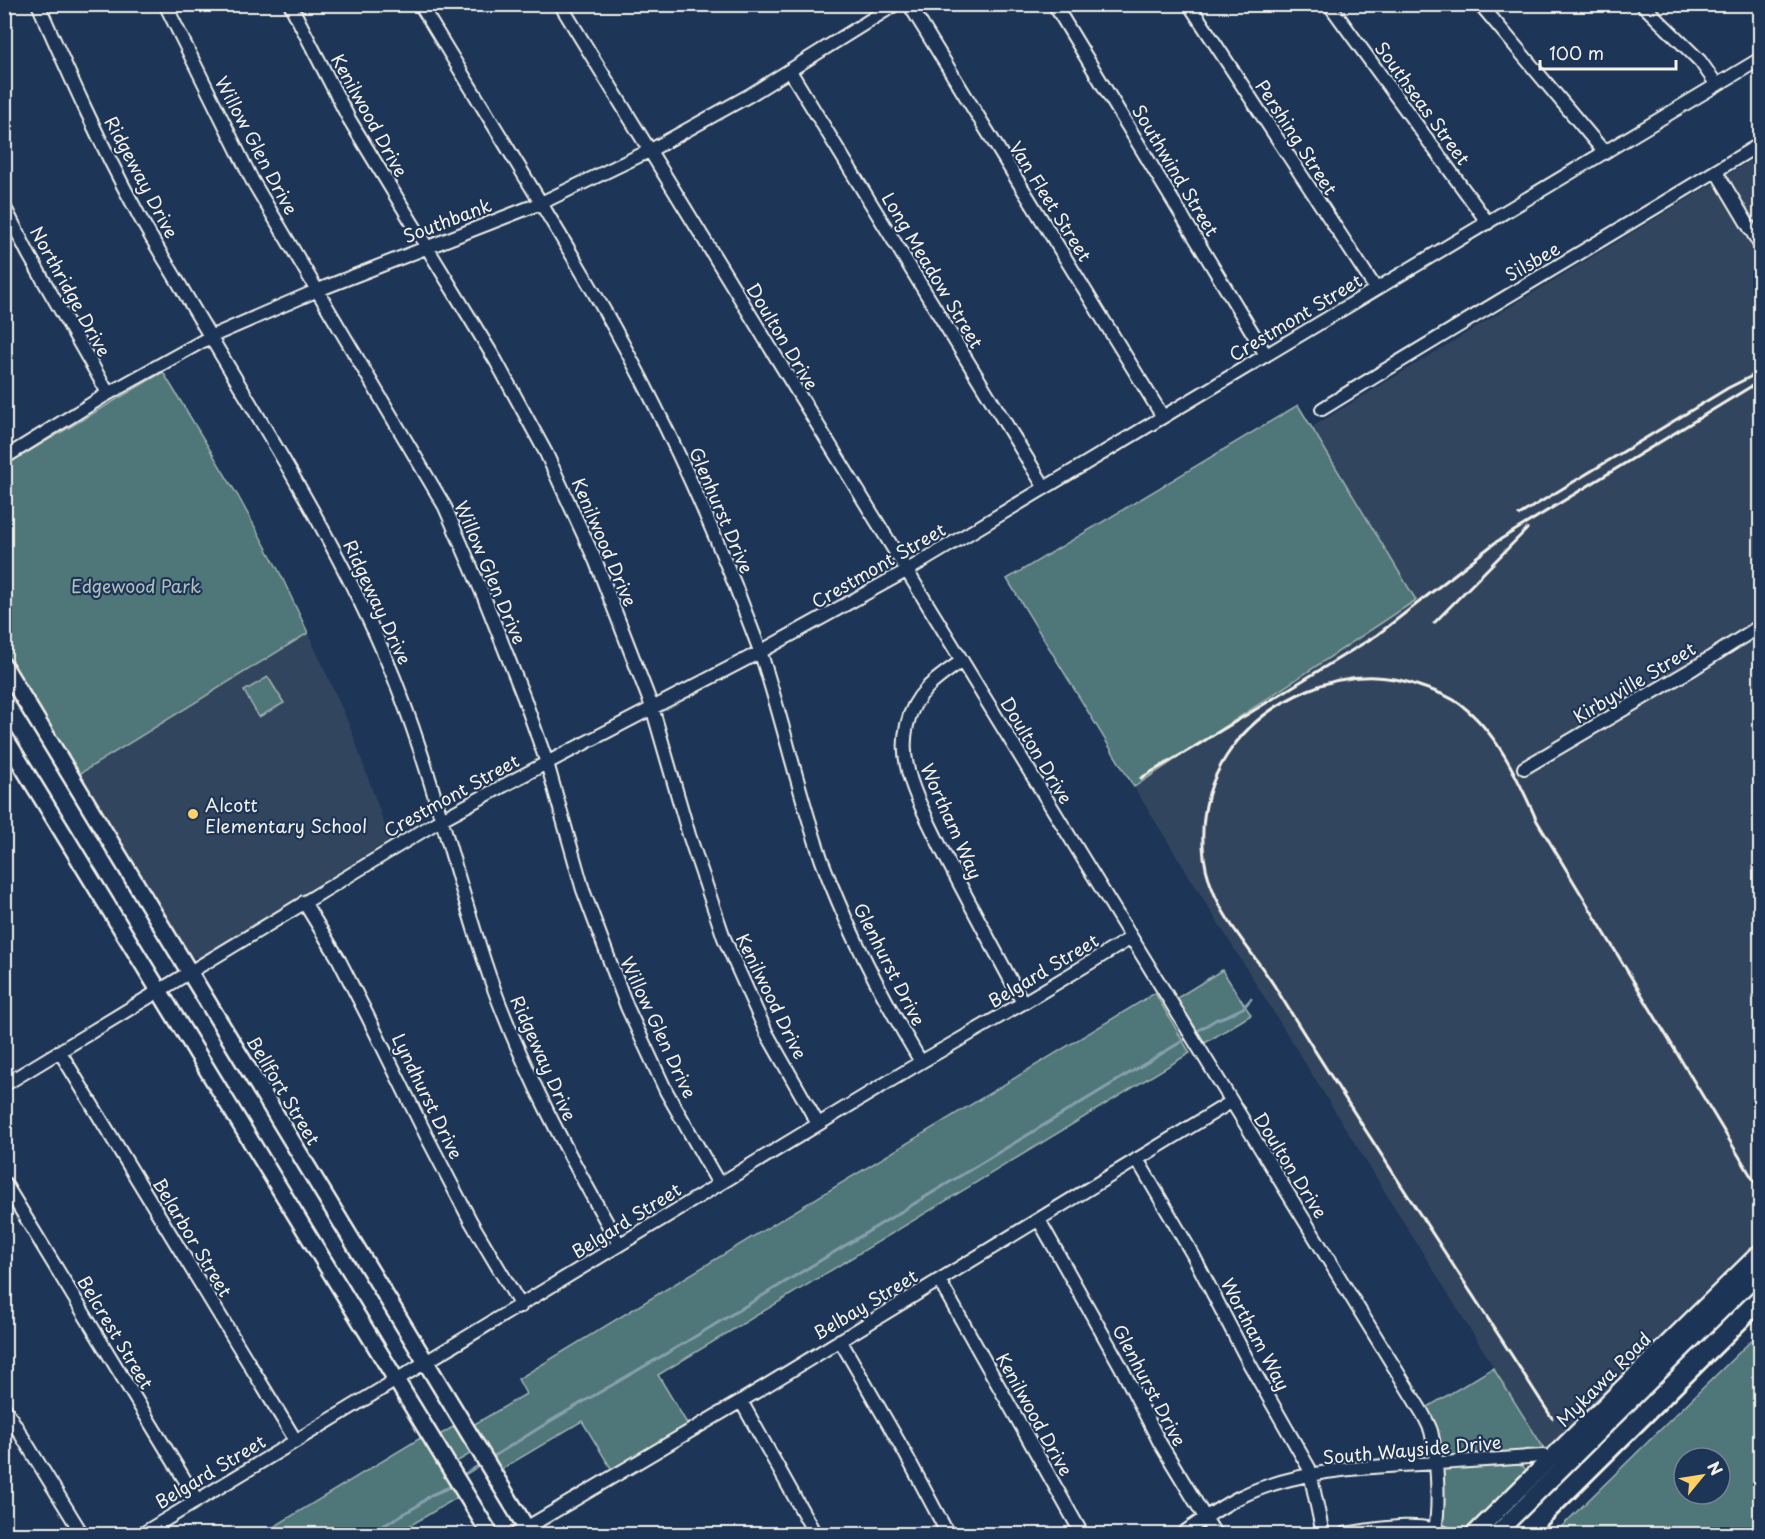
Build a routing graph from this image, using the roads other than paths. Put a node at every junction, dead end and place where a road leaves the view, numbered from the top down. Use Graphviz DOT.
graph roads {
  1 [pos="39,4"];
  2 [pos="165,4"];
  3 [pos="290,4"];
  4 [pos="420,4"];
  5 [pos="560,4"];
  6 [pos="896,4"];
  7 [pos="909,4"];
  8 [pos="1054,4"];
  9 [pos="1189,4"];
  10 [pos="1329,4"];
  11 [pos="1480,4"];
  12 [pos="1641,4"];
  13 [pos="1761,59"];
  14 [pos="790,70"];
  15 [pos="1717,86"];
  16 [pos="1761,144"];
  17 [pos="649,151"];
  18 [pos="1605,153"];
  19 [pos="1716,171"];
  20 [pos="541,203"];
  21 [pos="4,206"];
  22 [pos="1488,223"];
  23 [pos="1761,245"];
  24 [pos="426,247"];
  25 [pos="1376,289"];
  26 [pos="318,290"];
  27 [pos="210,337"];
  28 [pos="1266,355"];
  29 [pos="108,393"];
  30 [pos="1322,409"];
  31 [pos="1163,417"];
  32 [pos="6,453"];
  33 [pos="1045,488"];
  34 [pos="906,571"];
  35 [pos="1761,626"];
  36 [pos="760,652"];
  37 [pos="962,662"];
  38 [pos="4,666"];
  39 [pos="652,707"];
  40 [pos="4,736"];
  41 [pos="547,763"];
  42 [pos="1524,768"];
  43 [pos="442,819"];
  44 [pos="304,902"];
  45 [pos="1131,938"];
  46 [pos="190,972"];
  47 [pos="160,991"];
  48 [pos="1023,1003"];
  49 [pos="60,1052"];
  50 [pos="921,1062"];
  51 [pos="4,1085"];
  52 [pos="1231,1102"];
  53 [pos="818,1124"];
  54 [pos="1137,1159"];
  55 [pos="4,1182"];
  56 [pos="719,1184"];
  57 [pos="1039,1220"];
  58 [pos="619,1245"];
  59 [pos="1761,1252"];
  60 [pos="1761,1272"];
  61 [pos="939,1280"];
  62 [pos="521,1306"];
  63 [pos="840,1340"];
  64 [pos="426,1362"];
  65 [pos="396,1380"];
  66 [pos="741,1401"];
  67 [pos="4,1407"];
  68 [pos="296,1441"];
  69 [pos="1520,1458"];
  70 [pos="1551,1458"];
  71 [pos="1435,1463"];
  72 [pos="1533,1475"];
  73 [pos="1310,1476"];
  74 [pos="1534,1497"];
  75 [pos="197,1500"];
  76 [pos="1205,1518"];
  77 [pos="524,1532"];
  78 [pos="1436,1532"];
  79 [pos="82,1534"];
  80 [pos="142,1534"];
  81 [pos="490,1534"];
  82 [pos="815,1534"];
  83 [pos="948,1534"];
  84 [pos="1082,1534"];
  85 [pos="1182,1534"];
  86 [pos="1215,1534"];
  87 [pos="1323,1534"];
  88 [pos="1344,1534"];
  89 [pos="1447,1534"];
  90 [pos="1474,1534"];
  91 [pos="1496,1534"];
  1 -- 27 [label="street, Ridgeway Drive"];
  2 -- 26 [label="street, Willow Glen Drive"];
  3 -- 24 [label="street, Kenilwood Drive"];
  4 -- 20 [label="street, Glenhurst Drive"];
  5 -- 17 [label="street, Doulton Drive"];
  6 -- 14 [label="street, Southbank"];
  7 -- 31 [label="street, Van Fleet Street"];
  8 -- 28 [label="street, Southwind Street"];
  9 -- 25 [label="street, Pershing Street"];
  10 -- 22 [label="street, Southseas Street"];
  11 -- 18 [label="street"];
  12 -- 15 [label="street"];
  13 -- 15 [label="street, Crestmont Street"];
  14 -- 17 [label="street, Southbank"];
  14 -- 33 [label="street, Long Meadow Street"];
  15 -- 18 [label="street, Crestmont Street"];
  16 -- 19 [label="street, Silsbee"];
  17 -- 20 [label="street, Southbank"];
  17 -- 34 [label="street, Doulton Drive"];
  18 -- 22 [label="street, Crestmont Street"];
  19 -- 23 [label="street"];
  19 -- 30 [label="street, Silsbee"];
  20 -- 24 [label="street, Southbank"];
  20 -- 36 [label="street, Glenhurst Drive"];
  21 -- 29 [label="street, Northridge Drive"];
  22 -- 25 [label="street, Crestmont Street"];
  24 -- 26 [label="street, Southbank"];
  24 -- 39 [label="street, Kenilwood Drive"];
  25 -- 28 [label="street, Crestmont Street"];
  26 -- 27 [label="street, Southbank"];
  26 -- 41 [label="street, Willow Glen Drive"];
  27 -- 29 [label="street, Southbank"];
  27 -- 43 [label="street, Ridgeway Drive"];
  28 -- 31 [label="street, Crestmont Street"];
  29 -- 32 [label="street, Southbank"];
  31 -- 33 [label="street, Crestmont Street"];
  33 -- 34 [label="street, Crestmont Street"];
  34 -- 36 [label="street, Crestmont Street"];
  34 -- 37 [label="street, Doulton Drive"];
  35 -- 42 [label="street, Kirbyville Street"];
  36 -- 39 [label="street, Crestmont Street"];
  36 -- 50 [label="street, Glenhurst Drive"];
  37 -- 45 [label="street, Doulton Drive"];
  37 -- 48 [label="street, Wortham Way"];
  38 -- 46 [label="main road, Bellfort Street"];
  39 -- 41 [label="street, Crestmont Street"];
  39 -- 53 [label="street, Kenilwood Drive"];
  40 -- 47 [label="main road"];
  41 -- 43 [label="street, Crestmont Street"];
  41 -- 56 [label="street, Willow Glen Drive"];
  43 -- 44 [label="street, Crestmont Street"];
  43 -- 58 [label="street, Ridgeway Drive"];
  44 -- 46 [label="street, Crestmont Street"];
  44 -- 62 [label="street, Lyndhurst Drive"];
  45 -- 48 [label="street, Belgard Street"];
  45 -- 52 [label="street, Doulton Drive"];
  46 -- 47 [label="street, Crestmont Street"];
  46 -- 64 [label="main road, Bellfort Street"];
  47 -- 49 [label="street, Crestmont Street"];
  47 -- 65 [label="main road"];
  48 -- 50 [label="street, Belgard Street"];
  49 -- 51 [label="street, Crestmont Street"];
  49 -- 68 [label="street, Belarbor Street"];
  50 -- 53 [label="street, Belgard Street"];
  52 -- 54 [label="street, Belbay Street"];
  52 -- 71 [label="street, Doulton Drive"];
  53 -- 56 [label="street, Belgard Street"];
  54 -- 57 [label="street, Belbay Street"];
  54 -- 73 [label="street, Wortham Way"];
  55 -- 75 [label="street, Belcrest Street"];
  56 -- 58 [label="street, Belgard Street"];
  57 -- 61 [label="street, Belbay Street"];
  57 -- 76 [label="street, Glenhurst Drive"];
  58 -- 62 [label="street, Belgard Street"];
  59 -- 70 [label="main road, Mykawa Road"];
  60 -- 74 [label="main road, Mykawa Road"];
  61 -- 63 [label="street, Belbay Street"];
  61 -- 84 [label="street, Kenilwood Drive"];
  62 -- 64 [label="street, Belgard Street"];
  63 -- 66 [label="street, Belbay Street"];
  63 -- 83 [label="street"];
  64 -- 65 [label="street, Belgard Street"];
  64 -- 77 [label="main road, Bellfort Street"];
  65 -- 68 [label="street, Belgard Street"];
  65 -- 81 [label="main road"];
  66 -- 77 [label="street, Belbay Street"];
  66 -- 82 [label="street"];
  67 -- 79 [label="street"];
  68 -- 75 [label="street, Belgard Street"];
  69 -- 70 [label="street, South Wayside Drive"];
  69 -- 71 [label="street, South Wayside Drive"];
  69 -- 72 [label="street"];
  70 -- 72 [label="main road, Mykawa Road"];
  71 -- 73 [label="street, South Wayside Drive"];
  71 -- 78 [label="street, Doulton Drive"];
  72 -- 74 [label="street"];
  72 -- 90 [label="main road, Mykawa Road"];
  73 -- 76 [label="street, South Wayside Drive"];
  73 -- 87 [label="street, Wortham Way"];
  74 -- 91 [label="main road, Mykawa Road"];
  75 -- 80 [label="street, Belgard Street"];
  76 -- 85 [label="street, South Wayside Drive"];
  76 -- 86 [label="street, Glenhurst Drive"];
  78 -- 88 [label="street"];
  78 -- 89 [label="street"];
}
